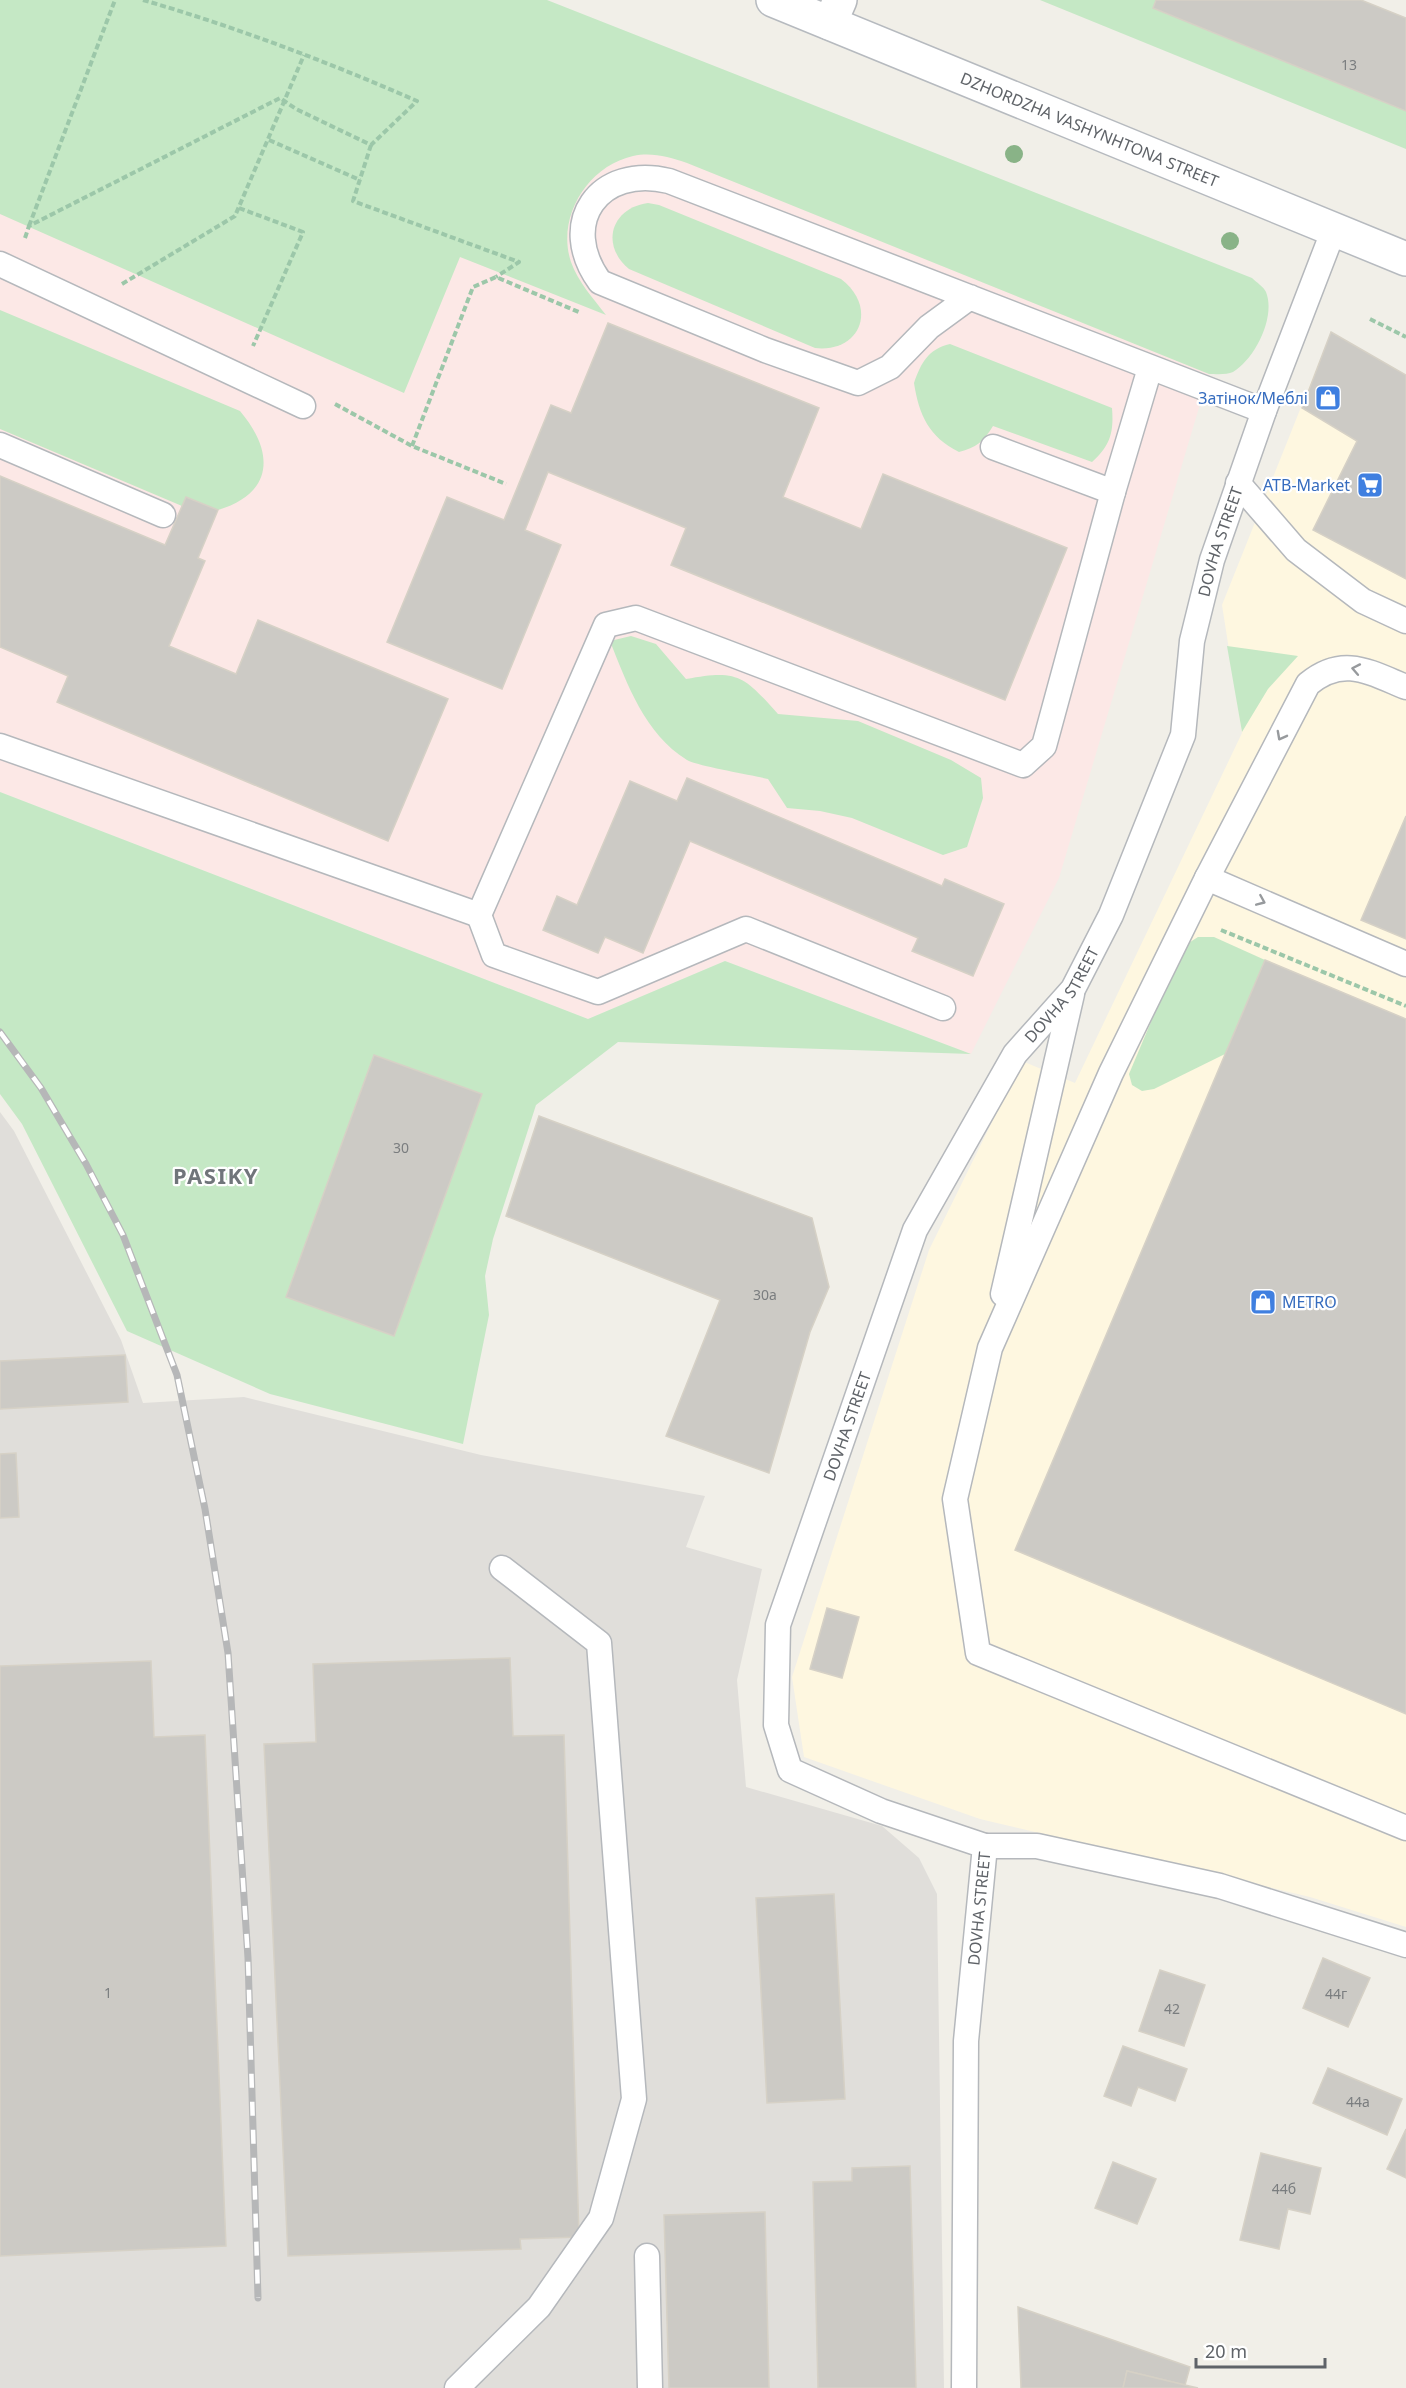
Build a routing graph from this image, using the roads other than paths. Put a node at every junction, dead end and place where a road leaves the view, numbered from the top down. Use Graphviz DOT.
graph roads {
  1 [pos="772,0"];
  2 [pos="835,11"];
  3 [pos="1334,229"];
  4 [pos="1406,259"];
  5 [pos="0,264"];
  6 [pos="970,297"];
  7 [pos="1150,368"];
  8 [pos="303,406"];
  9 [pos="1264,411"];
  10 [pos="0,445"];
  11 [pos="993,447"];
  12 [pos="1238,483"];
  13 [pos="1113,492"];
  14 [pos="163,514"];
  15 [pos="1406,621"];
  16 [pos="1406,687"];
  17 [pos="0,746"];
  18 [pos="1207,878"];
  19 [pos="479,915"];
  20 [pos="1406,964"];
  21 [pos="1073,989"];
  22 [pos="943,1008"];
  23 [pos="990,1348"];
  24 [pos="501,1568"];
  25 [pos="1406,1828"];
  26 [pos="985,1846"];
  27 [pos="1406,1945"];
  28 [pos="647,2256"];
  29 [pos="457,2388"];
  30 [pos="650,2388"];
  31 [pos="964,2388"];
  1 -- 2 [label="main road, DZHORDZHA VASHYNHTONA STREET"];
  2 -- 3 [label="main road, DZHORDZHA VASHYNHTONA STREET"];
  3 -- 4 [label="main road, DZHORDZHA VASHYNHTONA STREET"];
  3 -- 9 [label="lane, DOVHA STREET"];
  5 -- 8 [label="lane"];
  6 -- 6 [label="lane"];
  6 -- 7 [label="lane"];
  7 -- 9 [label="lane"];
  7 -- 13 [label="lane"];
  9 -- 12 [label="lane, DOVHA STREET"];
  10 -- 14 [label="lane"];
  11 -- 13 [label="lane"];
  12 -- 15 [label="lane"];
  12 -- 21 [label="lane, DOVHA STREET"];
  13 -- 19 [label="lane"];
  16 -- 18 [label="lane, one-way"];
  17 -- 19 [label="lane"];
  18 -- 20 [label="lane, one-way"];
  18 -- 23 [label="lane"];
  19 -- 22 [label="lane"];
  21 -- 23 [label="lane"];
  21 -- 26 [label="lane, DOVHA STREET"];
  23 -- 25 [label="lane"];
  24 -- 29 [label="lane"];
  26 -- 27 [label="lane"];
  26 -- 31 [label="lane, DOVHA STREET"];
  28 -- 30 [label="lane"];
}
